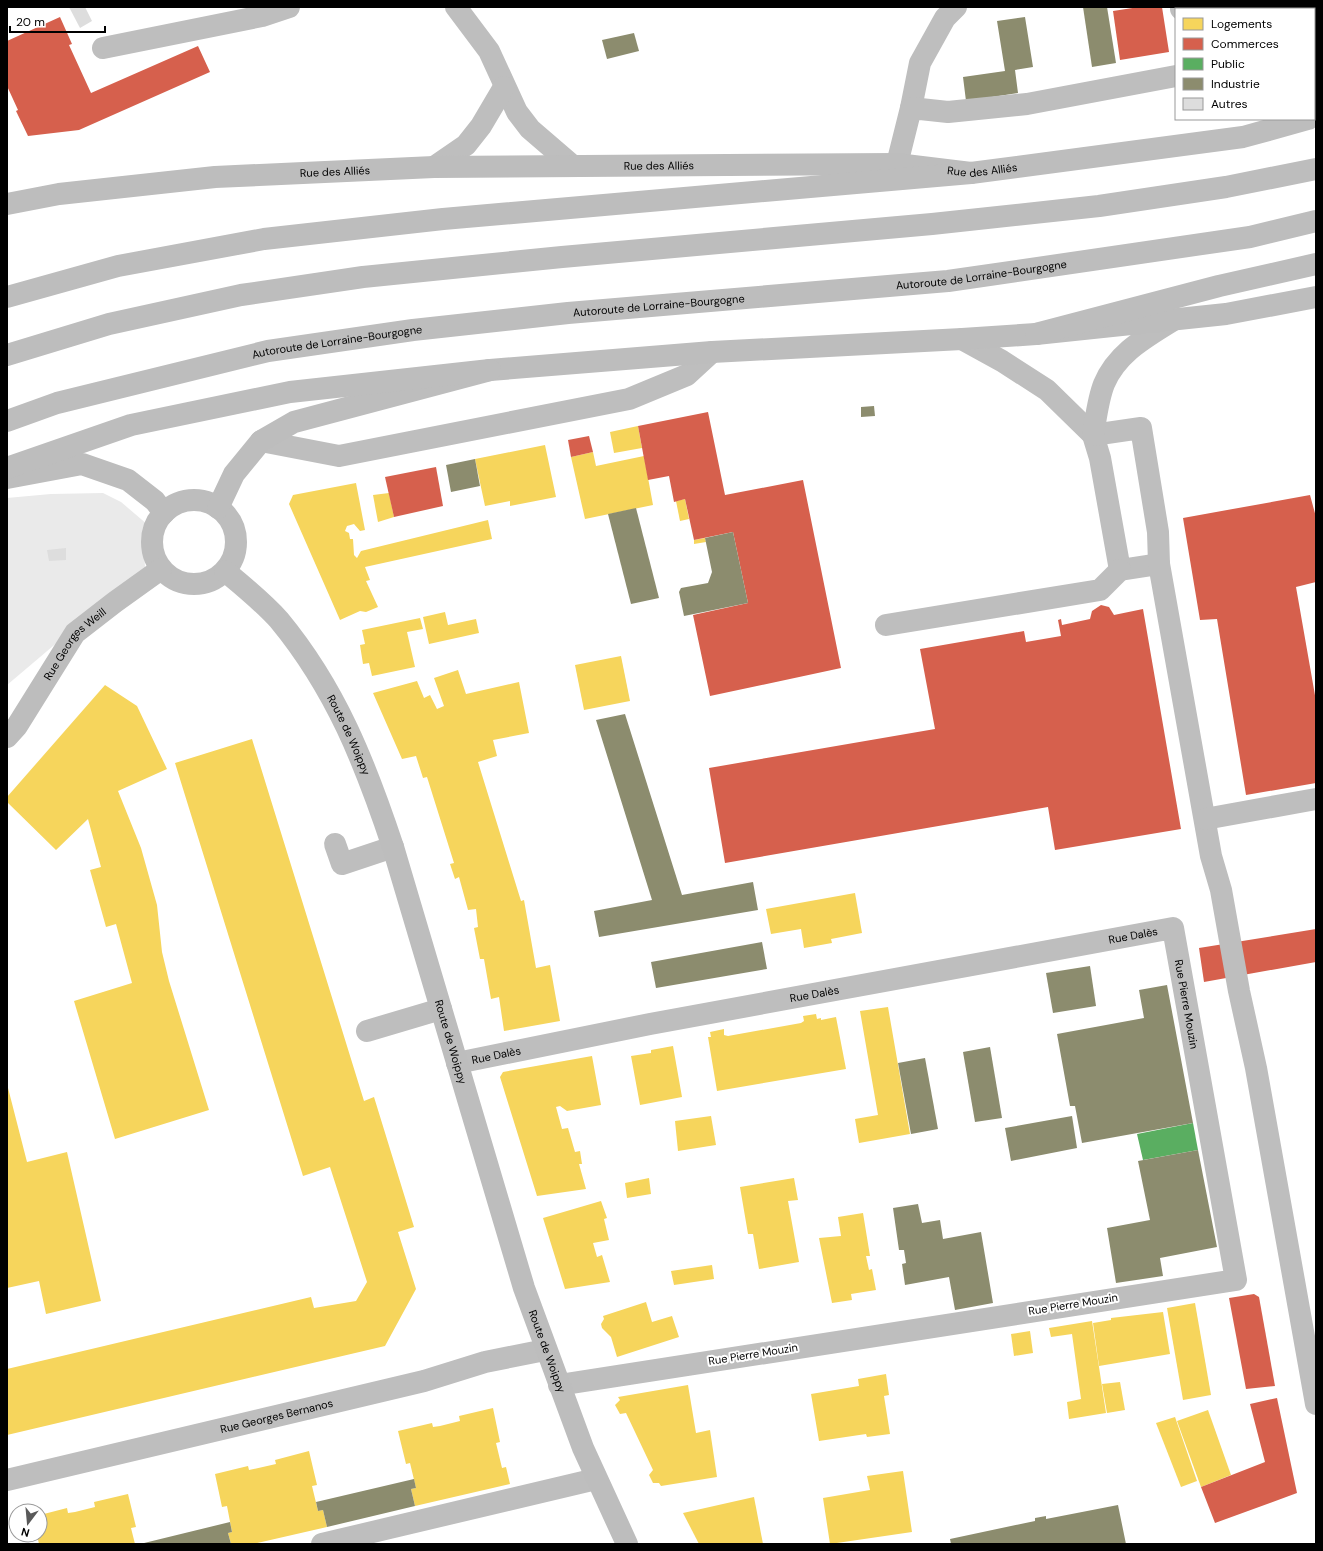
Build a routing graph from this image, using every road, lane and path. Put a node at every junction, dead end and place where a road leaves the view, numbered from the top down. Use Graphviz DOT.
graph roads {
  1 [pos="288,7"];
  2 [pos="456,7"];
  3 [pos="1195,7"];
  4 [pos="1181,8"];
  5 [pos="949,11"];
  6 [pos="103,48"];
  7 [pos="1175,76"];
  8 [pos="504,87"];
  9 [pos="911,108"];
  10 [pos="1304,120"];
  11 [pos="897,164"];
  12 [pos="573,166"];
  13 [pos="434,167"];
  14 [pos="1316,169"];
  15 [pos="971,173"];
  16 [pos="7,204"];
  17 [pos="1316,221"];
  18 [pos="1316,264"];
  19 [pos="1316,297"];
  20 [pos="7,298"];
  21 [pos="1172,321"];
  22 [pos="1036,334"];
  23 [pos="962,339"];
  24 [pos="712,352"];
  25 [pos="7,355"];
  26 [pos="490,370"];
  27 [pos="7,421"];
  28 [pos="1092,435"];
  29 [pos="261,441"];
  30 [pos="7,468"];
  31 [pos="7,478"];
  32 [pos="218,508"];
  33 [pos="164,513"];
  34 [pos="1159,564"];
  35 [pos="161,569"];
  36 [pos="1120,570"];
  37 [pos="225,571"];
  38 [pos="886,625"];
  39 [pos="7,737"];
  40 [pos="1316,799"];
  41 [pos="1205,819"];
  42 [pos="335,844"];
  43 [pos="393,847"];
  44 [pos="1173,928"];
  45 [pos="441,1009"];
  46 [pos="367,1031"];
  47 [pos="457,1063"];
  48 [pos="1310,1341"];
  49 [pos="545,1350"];
  50 [pos="559,1385"];
  51 [pos="1316,1404"];
  52 [pos="596,1479"];
  53 [pos="7,1480"];
  54 [pos="322,1544"];
  55 [pos="627,1544"];
  1 -- 6 [label="street"];
  2 -- 8 [label="street"];
  3 -- 4 [label="street"];
  5 -- 9 [label="street"];
  7 -- 9 [label="street"];
  8 -- 12 [label="street"];
  8 -- 13 [label="street"];
  9 -- 11 [label="street"];
  10 -- 15 [label="main road, Rue des Alliés"];
  11 -- 12 [label="main road, Rue des Alliés"];
  11 -- 15 [label="main road, Rue des Alliés"];
  12 -- 13 [label="main road, Rue des Alliés"];
  13 -- 16 [label="main road, Rue des Alliés"];
  14 -- 25 [label="main road"];
  15 -- 20 [label="main road"];
  17 -- 27 [label="main road, Autoroute de Lorraine-Bourgogne"];
  18 -- 22 [label="main road"];
  19 -- 21 [label="main road"];
  21 -- 22 [label="main road"];
  21 -- 28 [label="street"];
  22 -- 23 [label="main road"];
  23 -- 24 [label="main road"];
  23 -- 28 [label="street"];
  24 -- 26 [label="main road"];
  24 -- 29 [label="street"];
  26 -- 29 [label="main road"];
  26 -- 30 [label="main road"];
  28 -- 34 [label="street"];
  28 -- 36 [label="street"];
  29 -- 32 [label="main road"];
  31 -- 33 [label="main road"];
  32 -- 33 [label="main road"];
  32 -- 37 [label="main road"];
  33 -- 35 [label="main road"];
  34 -- 36 [label="street"];
  34 -- 41 [label="street"];
  35 -- 37 [label="main road"];
  35 -- 39 [label="main road, Rue Georges Weill"];
  36 -- 38 [label="street"];
  37 -- 43 [label="main road, Route de Woippy"];
  40 -- 41 [label="street"];
  41 -- 48 [label="street"];
  42 -- 43 [label="street"];
  43 -- 45 [label="main road, Route de Woippy"];
  44 -- 47 [label="street, Rue Dalès"];
  44 -- 50 [label="street, Rue Pierre Mouzin"];
  45 -- 46 [label="street"];
  45 -- 47 [label="main road, Route de Woippy"];
  47 -- 49 [label="main road, Route de Woippy"];
  48 -- 51 [label="street"];
  49 -- 50 [label="main road, Route de Woippy"];
  49 -- 53 [label="street, Rue Georges Bernanos"];
  50 -- 52 [label="main road, Route de Woippy"];
  52 -- 54 [label="street"];
  52 -- 55 [label="main road, Route de Woippy"];
}
